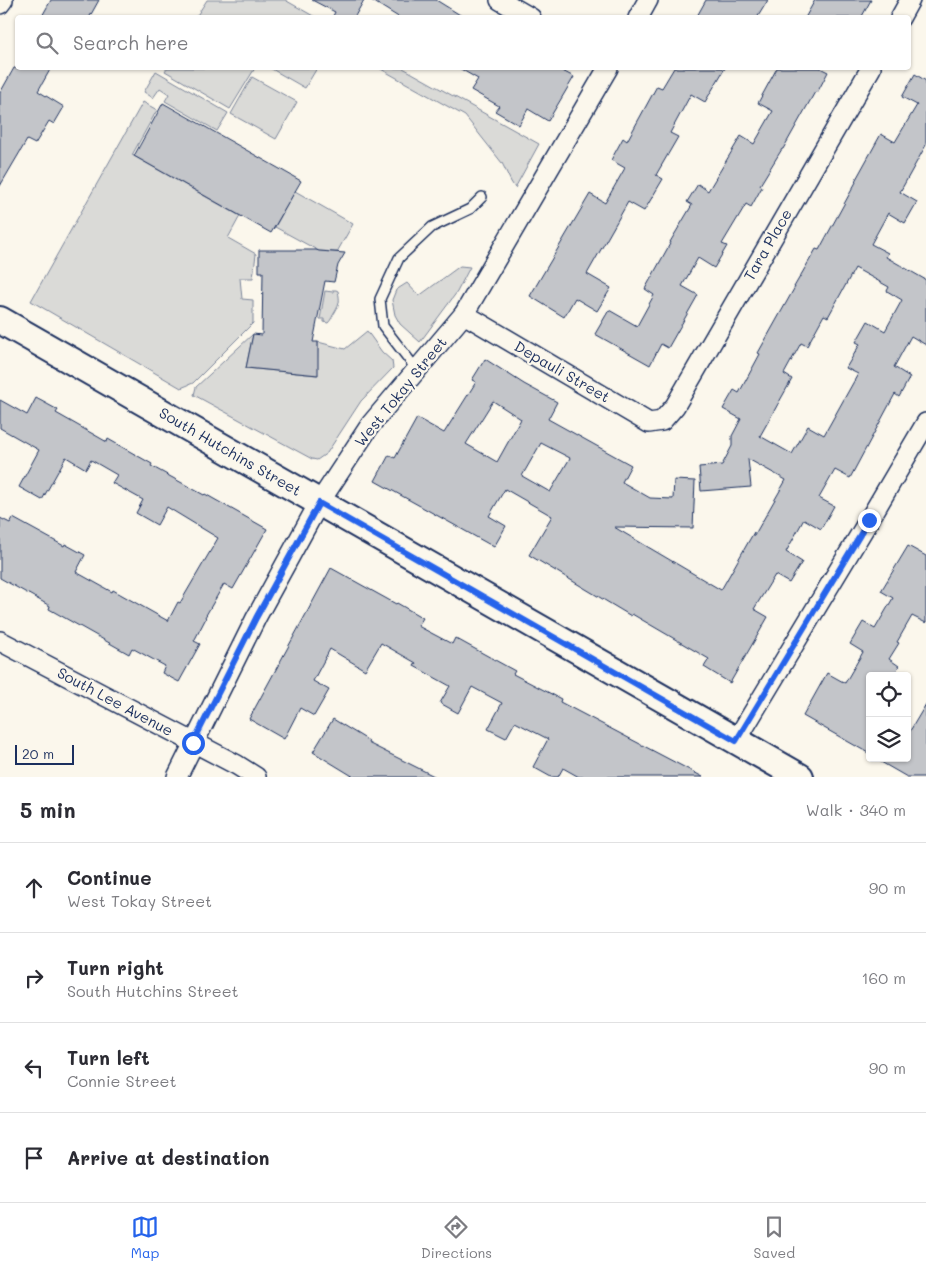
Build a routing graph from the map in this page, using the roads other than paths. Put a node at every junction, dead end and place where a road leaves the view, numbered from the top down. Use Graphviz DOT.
graph roads {
  1 [pos="2,0"];
  2 [pos="500,0"];
  3 [pos="648,0"];
  4 [pos="910,0"];
  5 [pos="0,4"];
  6 [pos="526,15"];
  7 [pos="640,15"];
  8 [pos="902,15"];
  9 [pos="607,70"];
  10 [pos="870,70"];
  11 [pos="482,197"];
  12 [pos="464,314"];
  13 [pos="0,320"];
  14 [pos="417,370"];
  15 [pos="662,421"];
  16 [pos="926,423"];
  17 [pos="319,503"];
  18 [pos="0,641"];
  19 [pos="736,741"];
  20 [pos="193,743"];
  21 [pos="177,777"];
  22 [pos="256,777"];
  23 [pos="800,777"];
  1 -- 5 [label="street"];
  2 -- 6 [label="street"];
  3 -- 7 [label="street"];
  4 -- 8 [label="street"];
  9 -- 12 [label="street, West Tokay Street"];
  10 -- 15 [label="street, Tara Place"];
  11 -- 14 [label="lane"];
  12 -- 14 [label="street, West Tokay Street"];
  12 -- 15 [label="street, Depauli Street"];
  13 -- 17 [label="main road, South Hutchins Street"];
  14 -- 17 [label="street, West Tokay Street"];
  16 -- 19 [label="street"];
  17 -- 19 [label="main road, South Hutchins Street"];
  17 -- 20 [label="street, West Tokay Street"];
  18 -- 20 [label="street, South Lee Avenue"];
  19 -- 23 [label="main road, South Hutchins Street"];
  20 -- 21 [label="street, West Tokay Street"];
  20 -- 22 [label="street, South Lee Avenue"];
}
